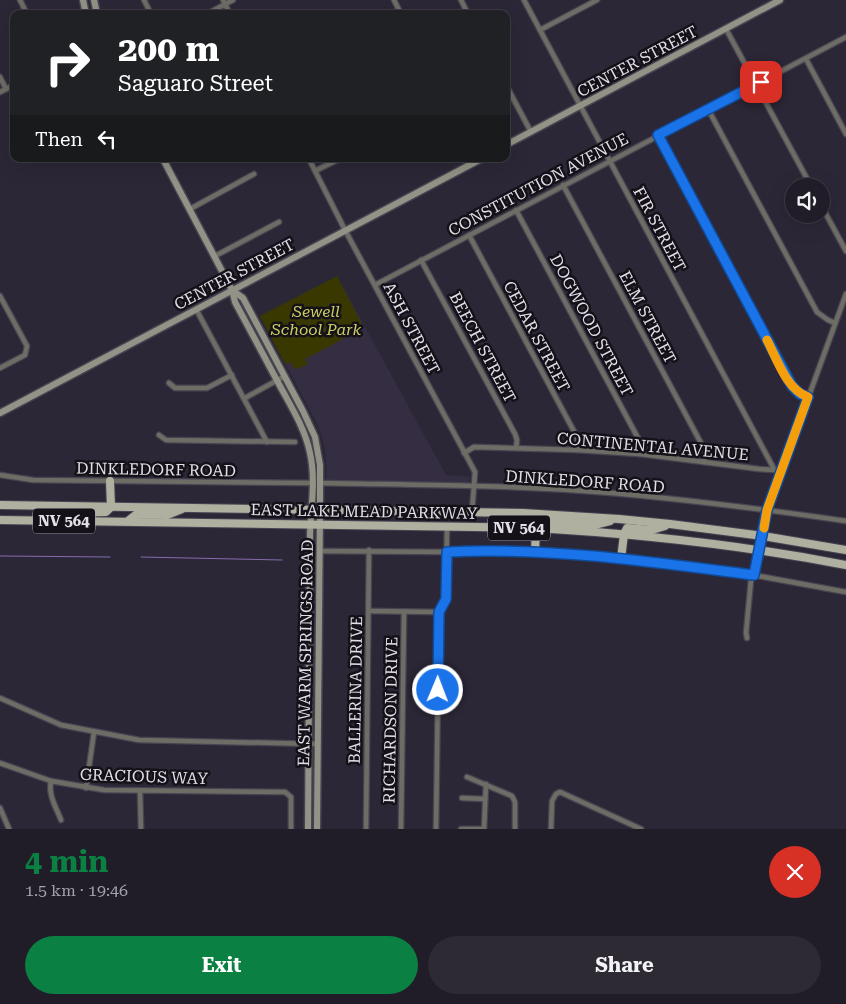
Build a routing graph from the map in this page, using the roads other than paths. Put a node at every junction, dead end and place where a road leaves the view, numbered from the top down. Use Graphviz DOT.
graph roads {
  1 [pos="233,0"];
  2 [pos="524,0"];
  3 [pos="597,0"];
  4 [pos="780,0"];
  5 [pos="224,2"];
  6 [pos="213,10"];
  7 [pos="726,29"];
  8 [pos="540,30"];
  9 [pos="846,37"];
  10 [pos="806,59"];
  11 [pos="0,77"];
  12 [pos="756,85"];
  13 [pos="10,87"];
  14 [pos="6,89"];
  15 [pos="0,92"];
  16 [pos="510,92"];
  17 [pos="580,106"];
  18 [pos="708,109"];
  19 [pos="532,132"];
  20 [pos="846,134"];
  21 [pos="658,135"];
  22 [pos="510,143"];
  23 [pos="610,160"];
  24 [pos="167,162"];
  25 [pos="310,162"];
  26 [pos="334,162"];
  27 [pos="474,162"];
  28 [pos="315,171"];
  29 [pos="254,174"];
  30 [pos="807,178"];
  31 [pos="563,185"];
  32 [pos="190,209"];
  33 [pos="516,210"];
  34 [pos="279,222"];
  35 [pos="830,222"];
  36 [pos="345,230"];
  37 [pos="469,235"];
  38 [pos="846,251"];
  39 [pos="215,256"];
  40 [pos="421,260"];
  41 [pos="375,284"];
  42 [pos="232,290"];
  43 [pos="846,294"];
  44 [pos="0,296"];
  45 [pos="844,305"];
  46 [pos="196,309"];
  47 [pos="836,323"];
  48 [pos="0,368"];
  49 [pos="232,375"];
  50 [pos="285,376"];
  51 [pos="277,380"];
  52 [pos="169,383"];
  53 [pos="808,397"];
  54 [pos="244,398"];
  55 [pos="0,413"];
  56 [pos="159,435"];
  57 [pos="267,442"];
  58 [pos="295,442"];
  59 [pos="516,448"];
  60 [pos="578,450"];
  61 [pos="464,453"];
  62 [pos="640,454"];
  63 [pos="704,462"];
  64 [pos="774,469"];
  65 [pos="782,470"];
  66 [pos="0,475"];
  67 [pos="110,482"];
  68 [pos="312,483"];
  69 [pos="320,483"];
  70 [pos="474,487"];
  71 [pos="0,505"];
  72 [pos="111,507"];
  73 [pos="186,507"];
  74 [pos="312,510"];
  75 [pos="320,510"];
  76 [pos="767,510"];
  77 [pos="472,512"];
  78 [pos="619,519"];
  79 [pos="0,520"];
  80 [pos="46,520"];
  81 [pos="128,521"];
  82 [pos="846,521"];
  83 [pos="311,524"];
  84 [pos="320,524"];
  85 [pos="670,524"];
  86 [pos="447,527"];
  87 [pos="536,528"];
  88 [pos="624,534"];
  89 [pos="763,536"];
  90 [pos="758,549"];
  91 [pos="369,550"];
  92 [pos="846,550"];
  93 [pos="320,551"];
  94 [pos="447,552"];
  95 [pos="535,552"];
  96 [pos="621,559"];
  97 [pos="846,565"];
  98 [pos="754,575"];
  99 [pos="846,592"];
  100 [pos="369,611"];
  101 [pos="404,612"];
  102 [pos="439,612"];
  103 [pos="747,638"];
  104 [pos="309,662"];
  105 [pos="318,662"];
  106 [pos="0,698"];
  107 [pos="94,732"];
  108 [pos="308,744"];
  109 [pos="317,744"];
  110 [pos="0,763"];
  111 [pos="467,777"];
  112 [pos="51,781"];
  113 [pos="486,784"];
  114 [pos="86,788"];
  115 [pos="140,790"];
  116 [pos="462,798"];
  117 [pos="485,799"];
  118 [pos="0,808"];
  119 [pos="61,820"];
  120 [pos="461,828"];
  121 [pos="9,829"];
  122 [pos="140,829"];
  123 [pos="291,829"];
  124 [pos="308,829"];
  125 [pos="317,829"];
  126 [pos="366,829"];
  127 [pos="401,829"];
  128 [pos="436,829"];
  129 [pos="484,829"];
  130 [pos="515,829"];
  131 [pos="551,829"];
  132 [pos="642,829"];
  1 -- 5 [label="street"];
  2 -- 8 [label="street, FIR STREET"];
  3 -- 8 [label="street"];
  4 -- 7 [label="street, CENTER STREET"];
  5 -- 6 [label="street"];
  7 -- 12 [label="street"];
  7 -- 17 [label="street, CENTER STREET"];
  8 -- 17 [label="street, FIR STREET"];
  9 -- 10 [label="street, CONSTITUTION AVENUE"];
  10 -- 12 [label="street, CONSTITUTION AVENUE"];
  10 -- 20 [label="street"];
  11 -- 14 [label="street"];
  12 -- 18 [label="street, CONSTITUTION AVENUE"];
  12 -- 30 [label="street"];
  13 -- 14 [label="street"];
  14 -- 15 [label="street"];
  16 -- 19 [label="street"];
  17 -- 19 [label="street, CENTER STREET"];
  17 -- 23 [label="street, FIR STREET"];
  18 -- 21 [label="street, CONSTITUTION AVENUE"];
  18 -- 47 [label="street"];
  19 -- 22 [label="street, CENTER STREET"];
  21 -- 23 [label="street, CONSTITUTION AVENUE"];
  21 -- 53 [label="street"];
  23 -- 31 [label="street, CONSTITUTION AVENUE"];
  23 -- 64 [label="street, FIR STREET"];
  24 -- 32 [label="street, EAST WARM SPRINGS ROAD"];
  25 -- 28 [label="street, ASH STREET"];
  26 -- 28 [label="street"];
  27 -- 36 [label="street, CENTER STREET"];
  28 -- 36 [label="street, ASH STREET"];
  29 -- 32 [label="street"];
  31 -- 33 [label="street, CONSTITUTION AVENUE"];
  31 -- 63 [label="street, ELM STREET"];
  32 -- 39 [label="street, EAST WARM SPRINGS ROAD"];
  33 -- 37 [label="street, CONSTITUTION AVENUE"];
  33 -- 62 [label="street, DOGWOOD STREET"];
  34 -- 39 [label="street"];
  35 -- 38 [label="street"];
  36 -- 41 [label="street, ASH STREET"];
  36 -- 42 [label="street, CENTER STREET"];
  37 -- 40 [label="street, CONSTITUTION AVENUE"];
  37 -- 60 [label="street, CEDAR STREET"];
  39 -- 42 [label="street, EAST WARM SPRINGS ROAD"];
  40 -- 41 [label="street, CONSTITUTION AVENUE"];
  40 -- 59 [label="street, BEECH STREET"];
  41 -- 61 [label="street, ASH STREET"];
  42 -- 46 [label="street, CENTER STREET"];
  42 -- 50 [label="street, EAST WARM SPRINGS ROAD"];
  42 -- 51 [label="street, EAST WARM SPRINGS ROAD"];
  43 -- 45 [label="street"];
  44 -- 48 [label="street"];
  45 -- 47 [label="street"];
  46 -- 49 [label="street"];
  46 -- 55 [label="street, CENTER STREET"];
  47 -- 53 [label="street"];
  49 -- 52 [label="street"];
  49 -- 54 [label="street"];
  50 -- 51 [label="street"];
  50 -- 69 [label="street, EAST WARM SPRINGS ROAD"];
  51 -- 54 [label="street"];
  51 -- 68 [label="street, EAST WARM SPRINGS ROAD"];
  53 -- 65 [label="street"];
  54 -- 57 [label="street"];
  56 -- 57 [label="street"];
  57 -- 58 [label="street"];
  59 -- 60 [label="street, CONTINENTAL AVENUE"];
  59 -- 61 [label="street, CONTINENTAL AVENUE"];
  60 -- 62 [label="street, CONTINENTAL AVENUE"];
  61 -- 70 [label="street, ASH STREET"];
  62 -- 63 [label="street, CONTINENTAL AVENUE"];
  63 -- 64 [label="street, CONTINENTAL AVENUE"];
  64 -- 65 [label="street, CONTINENTAL AVENUE"];
  65 -- 76 [label="street"];
  66 -- 67 [label="street, DINKLEDORF ROAD"];
  67 -- 68 [label="street, DINKLEDORF ROAD"];
  67 -- 72 [label="main road"];
  68 -- 74 [label="street, EAST WARM SPRINGS ROAD"];
  69 -- 70 [label="street, DINKLEDORF ROAD"];
  69 -- 75 [label="street, EAST WARM SPRINGS ROAD"];
  70 -- 76 [label="street, DINKLEDORF ROAD"];
  70 -- 77 [label="street, ASH STREET"];
  71 -- 72 [label="main road, EAST LAKE MEAD PARKWAY / NV 564"];
  72 -- 73 [label="main road, EAST LAKE MEAD PARKWAY / NV 564"];
  72 -- 80 [label="main road"];
  73 -- 74 [label="main road, EAST LAKE MEAD PARKWAY / NV 564"];
  73 -- 81 [label="main road"];
  74 -- 75 [label="main road, EAST LAKE MEAD PARKWAY / NV 564"];
  74 -- 83 [label="street, EAST WARM SPRINGS ROAD"];
  75 -- 77 [label="main road, EAST LAKE MEAD PARKWAY / NV 564"];
  75 -- 84 [label="street, EAST WARM SPRINGS ROAD"];
  76 -- 82 [label="street, DINKLEDORF ROAD"];
  76 -- 89 [label="street"];
  77 -- 78 [label="main road, EAST LAKE MEAD PARKWAY / NV 564"];
  78 -- 85 [label="main road, EAST LAKE MEAD PARKWAY / NV 564"];
  78 -- 87 [label="main road"];
  79 -- 80 [label="main road, EAST LAKE MEAD PARKWAY / NV 564"];
  80 -- 81 [label="main road, EAST LAKE MEAD PARKWAY / NV 564"];
  81 -- 83 [label="main road, EAST LAKE MEAD PARKWAY / NV 564"];
  83 -- 84 [label="main road, EAST LAKE MEAD PARKWAY / NV 564"];
  83 -- 104 [label="street, EAST WARM SPRINGS ROAD"];
  84 -- 86 [label="main road, EAST LAKE MEAD PARKWAY / NV 564"];
  84 -- 93 [label="street, EAST WARM SPRINGS ROAD"];
  85 -- 88 [label="main road"];
  85 -- 89 [label="main road, EAST LAKE MEAD PARKWAY / NV 564"];
  86 -- 87 [label="main road, EAST LAKE MEAD PARKWAY / NV 564"];
  86 -- 94 [label="street"];
  87 -- 88 [label="main road, EAST LAKE MEAD PARKWAY / NV 564"];
  87 -- 95 [label="main road"];
  88 -- 90 [label="main road, EAST LAKE MEAD PARKWAY / NV 564"];
  88 -- 96 [label="main road"];
  89 -- 90 [label="street"];
  89 -- 92 [label="main road, EAST LAKE MEAD PARKWAY / NV 564"];
  90 -- 97 [label="main road, EAST LAKE MEAD PARKWAY / NV 564"];
  90 -- 98 [label="street"];
  91 -- 93 [label="street"];
  91 -- 94 [label="street"];
  91 -- 100 [label="street, BALLERINA DRIVE"];
  93 -- 105 [label="street, EAST WARM SPRINGS ROAD"];
  94 -- 95 [label="street"];
  94 -- 102 [label="street"];
  95 -- 96 [label="street"];
  96 -- 98 [label="street"];
  98 -- 99 [label="street"];
  98 -- 103 [label="street"];
  100 -- 101 [label="street"];
  100 -- 126 [label="street, BALLERINA DRIVE"];
  101 -- 102 [label="street"];
  101 -- 127 [label="street, RICHARDSON DRIVE"];
  102 -- 128 [label="street"];
  104 -- 105 [label="street"];
  104 -- 108 [label="street, EAST WARM SPRINGS ROAD"];
  105 -- 109 [label="street, EAST WARM SPRINGS ROAD"];
  106 -- 107 [label="street"];
  107 -- 108 [label="street"];
  107 -- 114 [label="street"];
  108 -- 109 [label="street"];
  108 -- 124 [label="street, EAST WARM SPRINGS ROAD"];
  109 -- 125 [label="street, EAST WARM SPRINGS ROAD"];
  110 -- 112 [label="street, GRACIOUS WAY"];
  111 -- 113 [label="street"];
  112 -- 114 [label="street, GRACIOUS WAY"];
  112 -- 119 [label="street"];
  113 -- 117 [label="street"];
  113 -- 130 [label="street"];
  114 -- 115 [label="street, GRACIOUS WAY"];
  115 -- 122 [label="street"];
  115 -- 123 [label="street, GRACIOUS WAY"];
  116 -- 117 [label="street"];
  117 -- 129 [label="street"];
  118 -- 121 [label="street"];
  120 -- 129 [label="street"];
  131 -- 132 [label="street"];
}
